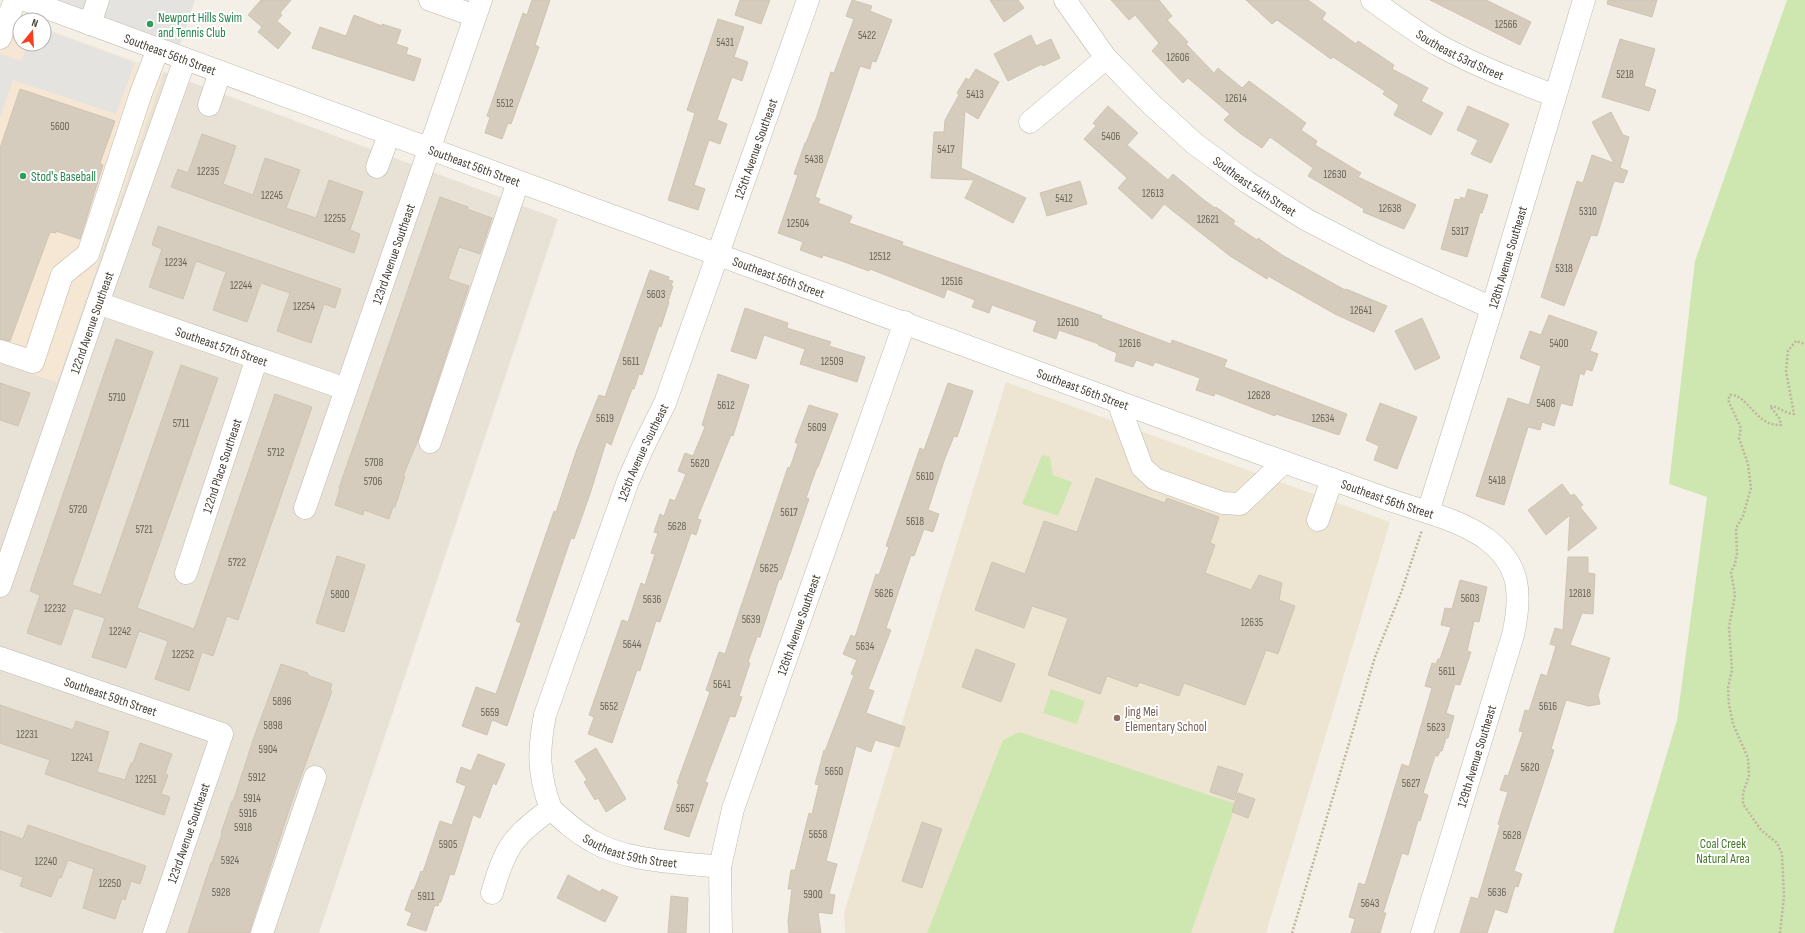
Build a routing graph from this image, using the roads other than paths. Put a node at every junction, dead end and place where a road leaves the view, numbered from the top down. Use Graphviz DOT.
graph roads {
  1 [pos="15,0"];
  2 [pos="24,0"];
  3 [pos="98,0"];
  4 [pos="430,0"];
  5 [pos="808,0"];
  6 [pos="1065,0"];
  7 [pos="1372,0"];
  8 [pos="1584,0"];
  9 [pos="478,8"];
  10 [pos="90,24"];
  11 [pos="0,38"];
  12 [pos="158,49"];
  13 [pos="1106,58"];
  14 [pos="185,59"];
  15 [pos="220,72"];
  16 [pos="1555,96"];
  17 [pos="209,105"];
  18 [pos="1030,122"];
  19 [pos="389,135"];
  20 [pos="430,150"];
  21 [pos="377,167"];
  22 [pos="518,182"];
  23 [pos="718,254"];
  24 [pos="98,302"];
  25 [pos="1492,308"];
  26 [pos="905,322"];
  27 [pos="0,351"];
  28 [pos="256,358"];
  29 [pos="346,390"];
  30 [pos="1118,402"];
  31 [pos="430,442"];
  32 [pos="1284,462"];
  33 [pos="1332,479"];
  34 [pos="305,508"];
  35 [pos="1428,512"];
  36 [pos="1318,520"];
  37 [pos="186,573"];
  38 [pos="1516,577"];
  39 [pos="0,586"];
  40 [pos="0,658"];
  41 [pos="222,734"];
  42 [pos="315,777"];
  43 [pos="551,809"];
  44 [pos="720,867"];
  45 [pos="492,893"];
  46 [pos="154,933"];
  47 [pos="262,933"];
  48 [pos="722,933"];
  49 [pos="1422,933"];
  1 -- 11 [label="street"];
  2 -- 10 [label="street, Southeast 56th Street"];
  3 -- 10 [label="street"];
  4 -- 9 [label="street"];
  5 -- 23 [label="street, 125th Avenue Southeast"];
  6 -- 13 [label="street, Southeast 54th Street"];
  7 -- 16 [label="street, Southeast 53rd Street"];
  8 -- 16 [label="street, 128th Avenue Southeast"];
  9 -- 20 [label="street, 123rd Avenue Southeast"];
  10 -- 12 [label="street, Southeast 56th Street"];
  12 -- 14 [label="street, Southeast 56th Street"];
  12 -- 27 [label="street"];
  13 -- 18 [label="street"];
  13 -- 25 [label="street, Southeast 54th Street"];
  14 -- 15 [label="street, Southeast 56th Street"];
  14 -- 24 [label="street, 122nd Avenue Southeast"];
  15 -- 17 [label="street"];
  15 -- 19 [label="street, Southeast 56th Street"];
  16 -- 25 [label="street, 128th Avenue Southeast"];
  19 -- 20 [label="street, Southeast 56th Street"];
  19 -- 21 [label="street"];
  20 -- 22 [label="street, Southeast 56th Street"];
  20 -- 29 [label="street, 123rd Avenue Southeast"];
  22 -- 23 [label="street, Southeast 56th Street"];
  22 -- 31 [label="street"];
  23 -- 26 [label="street, Southeast 56th Street"];
  23 -- 43 [label="street, 125th Avenue Southeast"];
  24 -- 28 [label="street, Southeast 57th Street"];
  24 -- 39 [label="street, 122nd Avenue Southeast"];
  25 -- 35 [label="street, 128th Avenue Southeast"];
  26 -- 30 [label="street, Southeast 56th Street"];
  26 -- 44 [label="street, 126th Avenue Southeast"];
  28 -- 29 [label="street, Southeast 57th Street"];
  28 -- 37 [label="street, 122nd Place Southeast"];
  29 -- 34 [label="street, 123rd Avenue Southeast"];
  30 -- 32 [label="street, Southeast 56th Street"];
  30 -- 32 [label="street"];
  32 -- 33 [label="street, Southeast 56th Street"];
  33 -- 35 [label="street, Southeast 56th Street"];
  33 -- 36 [label="street"];
  35 -- 38 [label="street, Southeast 56th Street"];
  38 -- 49 [label="street, 129th Avenue Southeast"];
  40 -- 41 [label="street, Southeast 59th Street"];
  41 -- 46 [label="street, 123rd Avenue Southeast"];
  42 -- 47 [label="street"];
  43 -- 44 [label="street, Southeast 59th Street"];
  43 -- 45 [label="street"];
  44 -- 48 [label="street, 126th Avenue Southeast"];
}
